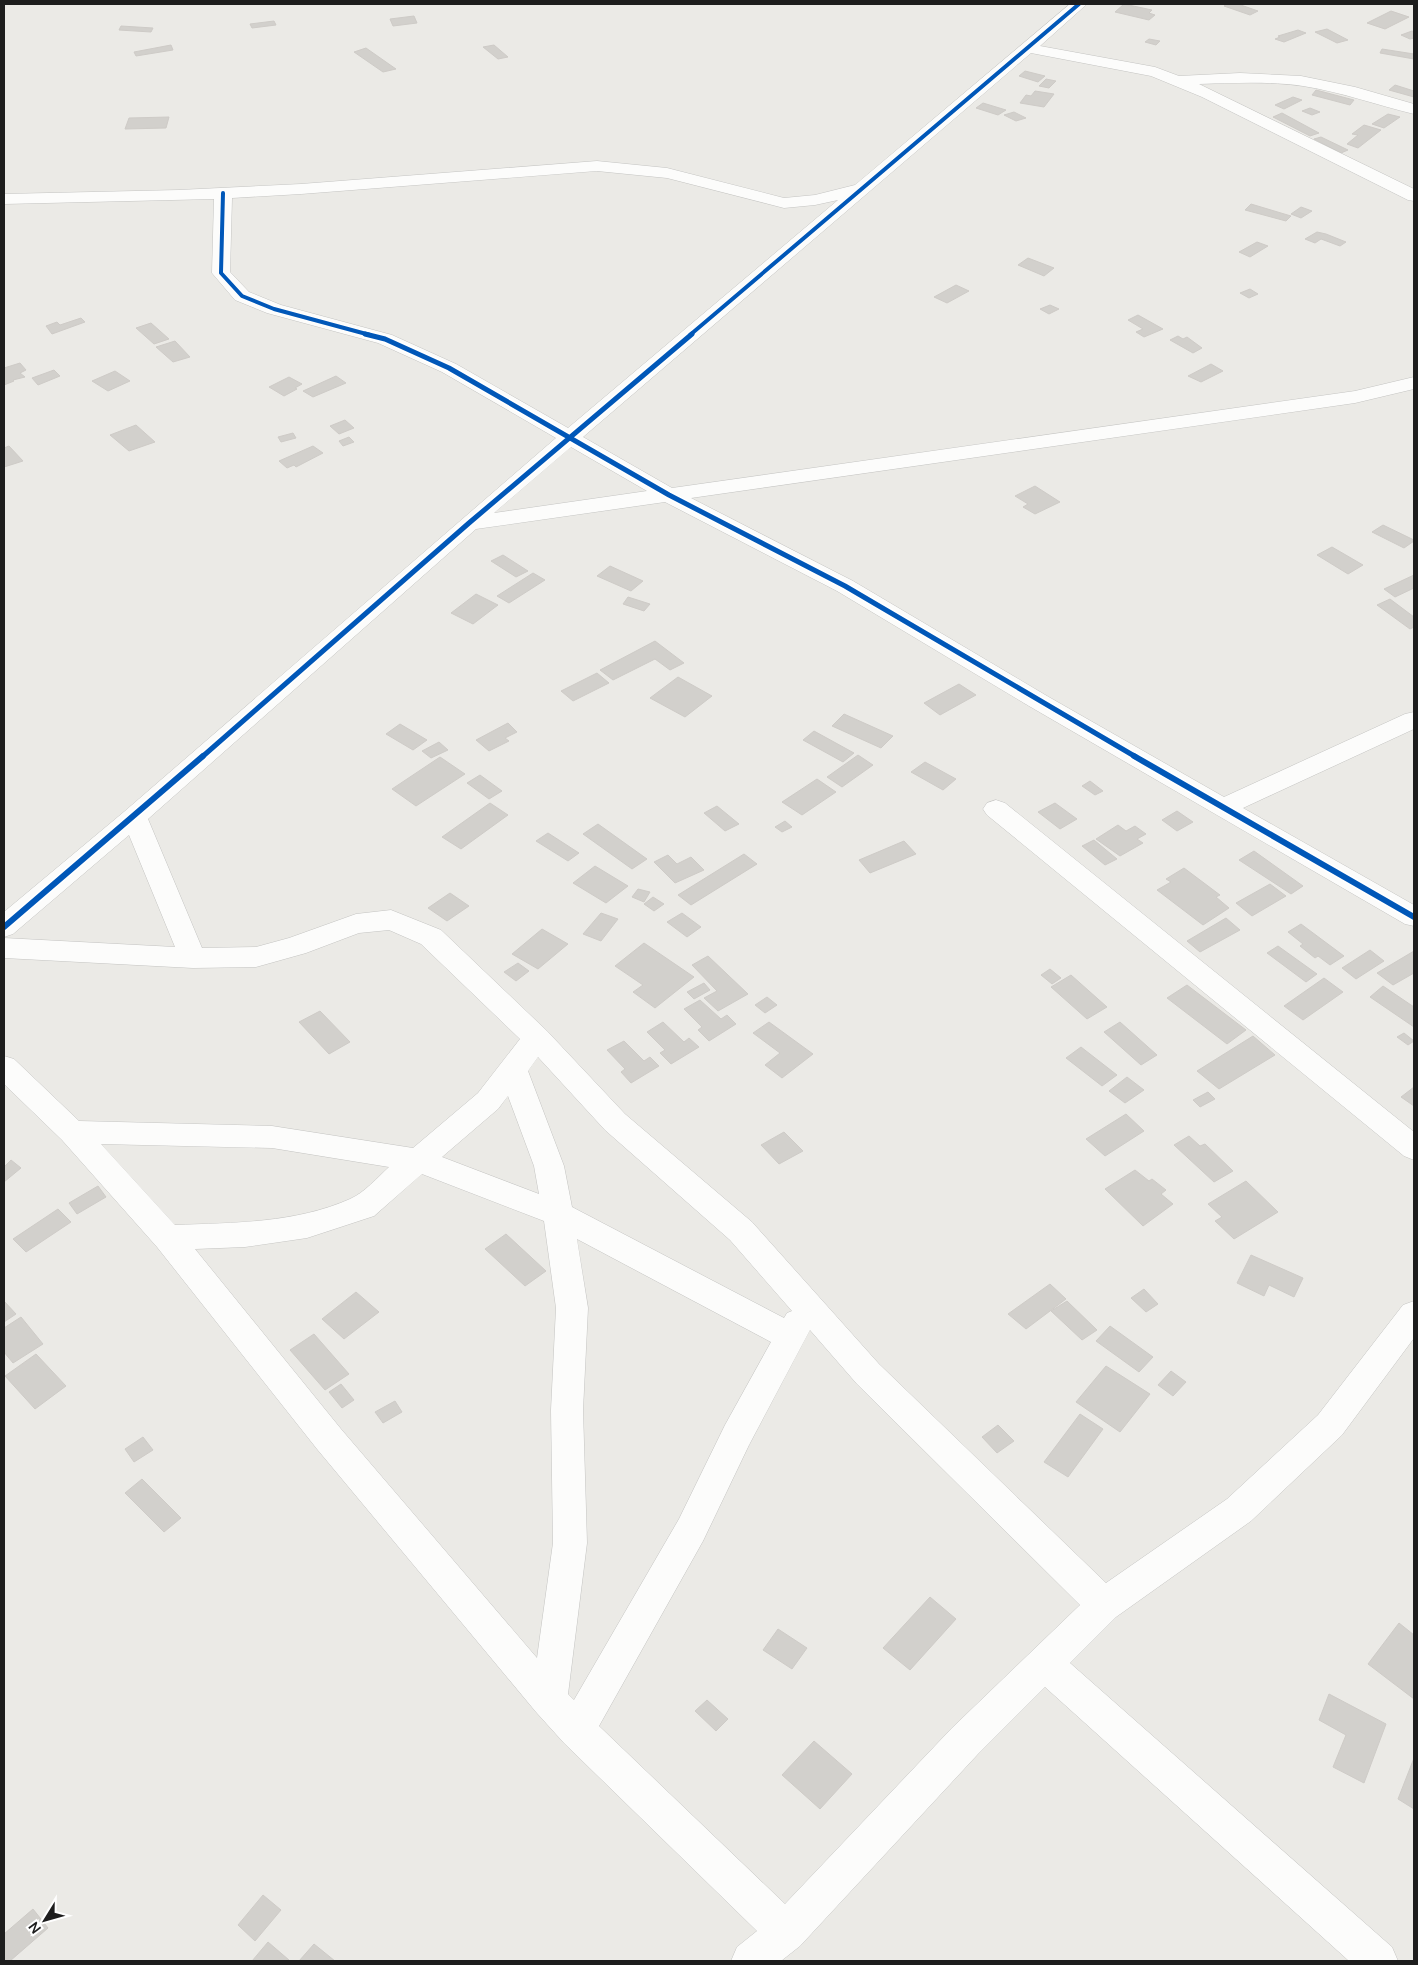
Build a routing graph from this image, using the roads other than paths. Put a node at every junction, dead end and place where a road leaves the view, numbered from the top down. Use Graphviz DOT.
graph roads {
  1 [pos="1079,4"];
  2 [pos="1027,48"];
  3 [pos="1174,80"];
  4 [pos="1414,109"];
  5 [pos="862,189"];
  6 [pos="223,193"];
  7 [pos="1414,196"];
  8 [pos="4,199"];
  9 [pos="1414,383"];
  10 [pos="570,438"];
  11 [pos="669,495"];
  12 [pos="469,524"];
  13 [pos="1414,720"];
  14 [pos="1223,807"];
  15 [pos="996,809"];
  16 [pos="134,816"];
  17 [pos="1414,917"];
  18 [pos="4,927"];
  19 [pos="4,948"];
  20 [pos="193,958"];
  21 [pos="537,1038"];
  22 [pos="4,1067"];
  23 [pos="513,1070"];
  24 [pos="72,1132"];
  25 [pos="1414,1148"];
  26 [pos="418,1160"];
  27 [pos="558,1214"];
  28 [pos="168,1238"];
  29 [pos="806,1305"];
  30 [pos="1414,1314"];
  31 [pos="790,1337"];
  32 [pos="1104,1605"];
  33 [pos="1044,1663"];
  34 [pos="549,1700"];
  35 [pos="577,1730"];
  36 [pos="786,1932"];
  37 [pos="751,1961"];
  38 [pos="1378,1961"];
  1 -- 2 [label="street"];
  2 -- 3 [label="street"];
  2 -- 5 [label="street"];
  3 -- 4 [label="street"];
  3 -- 7 [label="street"];
  5 -- 6 [label="street"];
  5 -- 10 [label="street"];
  6 -- 8 [label="street"];
  6 -- 10 [label="street"];
  9 -- 11 [label="street"];
  10 -- 11 [label="street"];
  10 -- 12 [label="street"];
  11 -- 12 [label="street"];
  11 -- 14 [label="street"];
  12 -- 16 [label="street"];
  13 -- 14 [label="street"];
  14 -- 17 [label="street"];
  15 -- 25 [label="street"];
  16 -- 18 [label="street"];
  16 -- 20 [label="street"];
  19 -- 20 [label="street"];
  20 -- 21 [label="street"];
  21 -- 23 [label="street"];
  21 -- 29 [label="street"];
  22 -- 24 [label="street"];
  23 -- 26 [label="street"];
  23 -- 27 [label="street"];
  24 -- 26 [label="street"];
  24 -- 28 [label="street"];
  26 -- 27 [label="street"];
  26 -- 28 [label="street"];
  27 -- 31 [label="street"];
  27 -- 34 [label="street"];
  28 -- 34 [label="street"];
  29 -- 31 [label="street"];
  29 -- 32 [label="street"];
  30 -- 32 [label="street"];
  31 -- 35 [label="street"];
  32 -- 33 [label="street"];
  33 -- 36 [label="street"];
  33 -- 38 [label="street"];
  34 -- 35 [label="street"];
  35 -- 36 [label="street"];
  36 -- 37 [label="street"];
}
